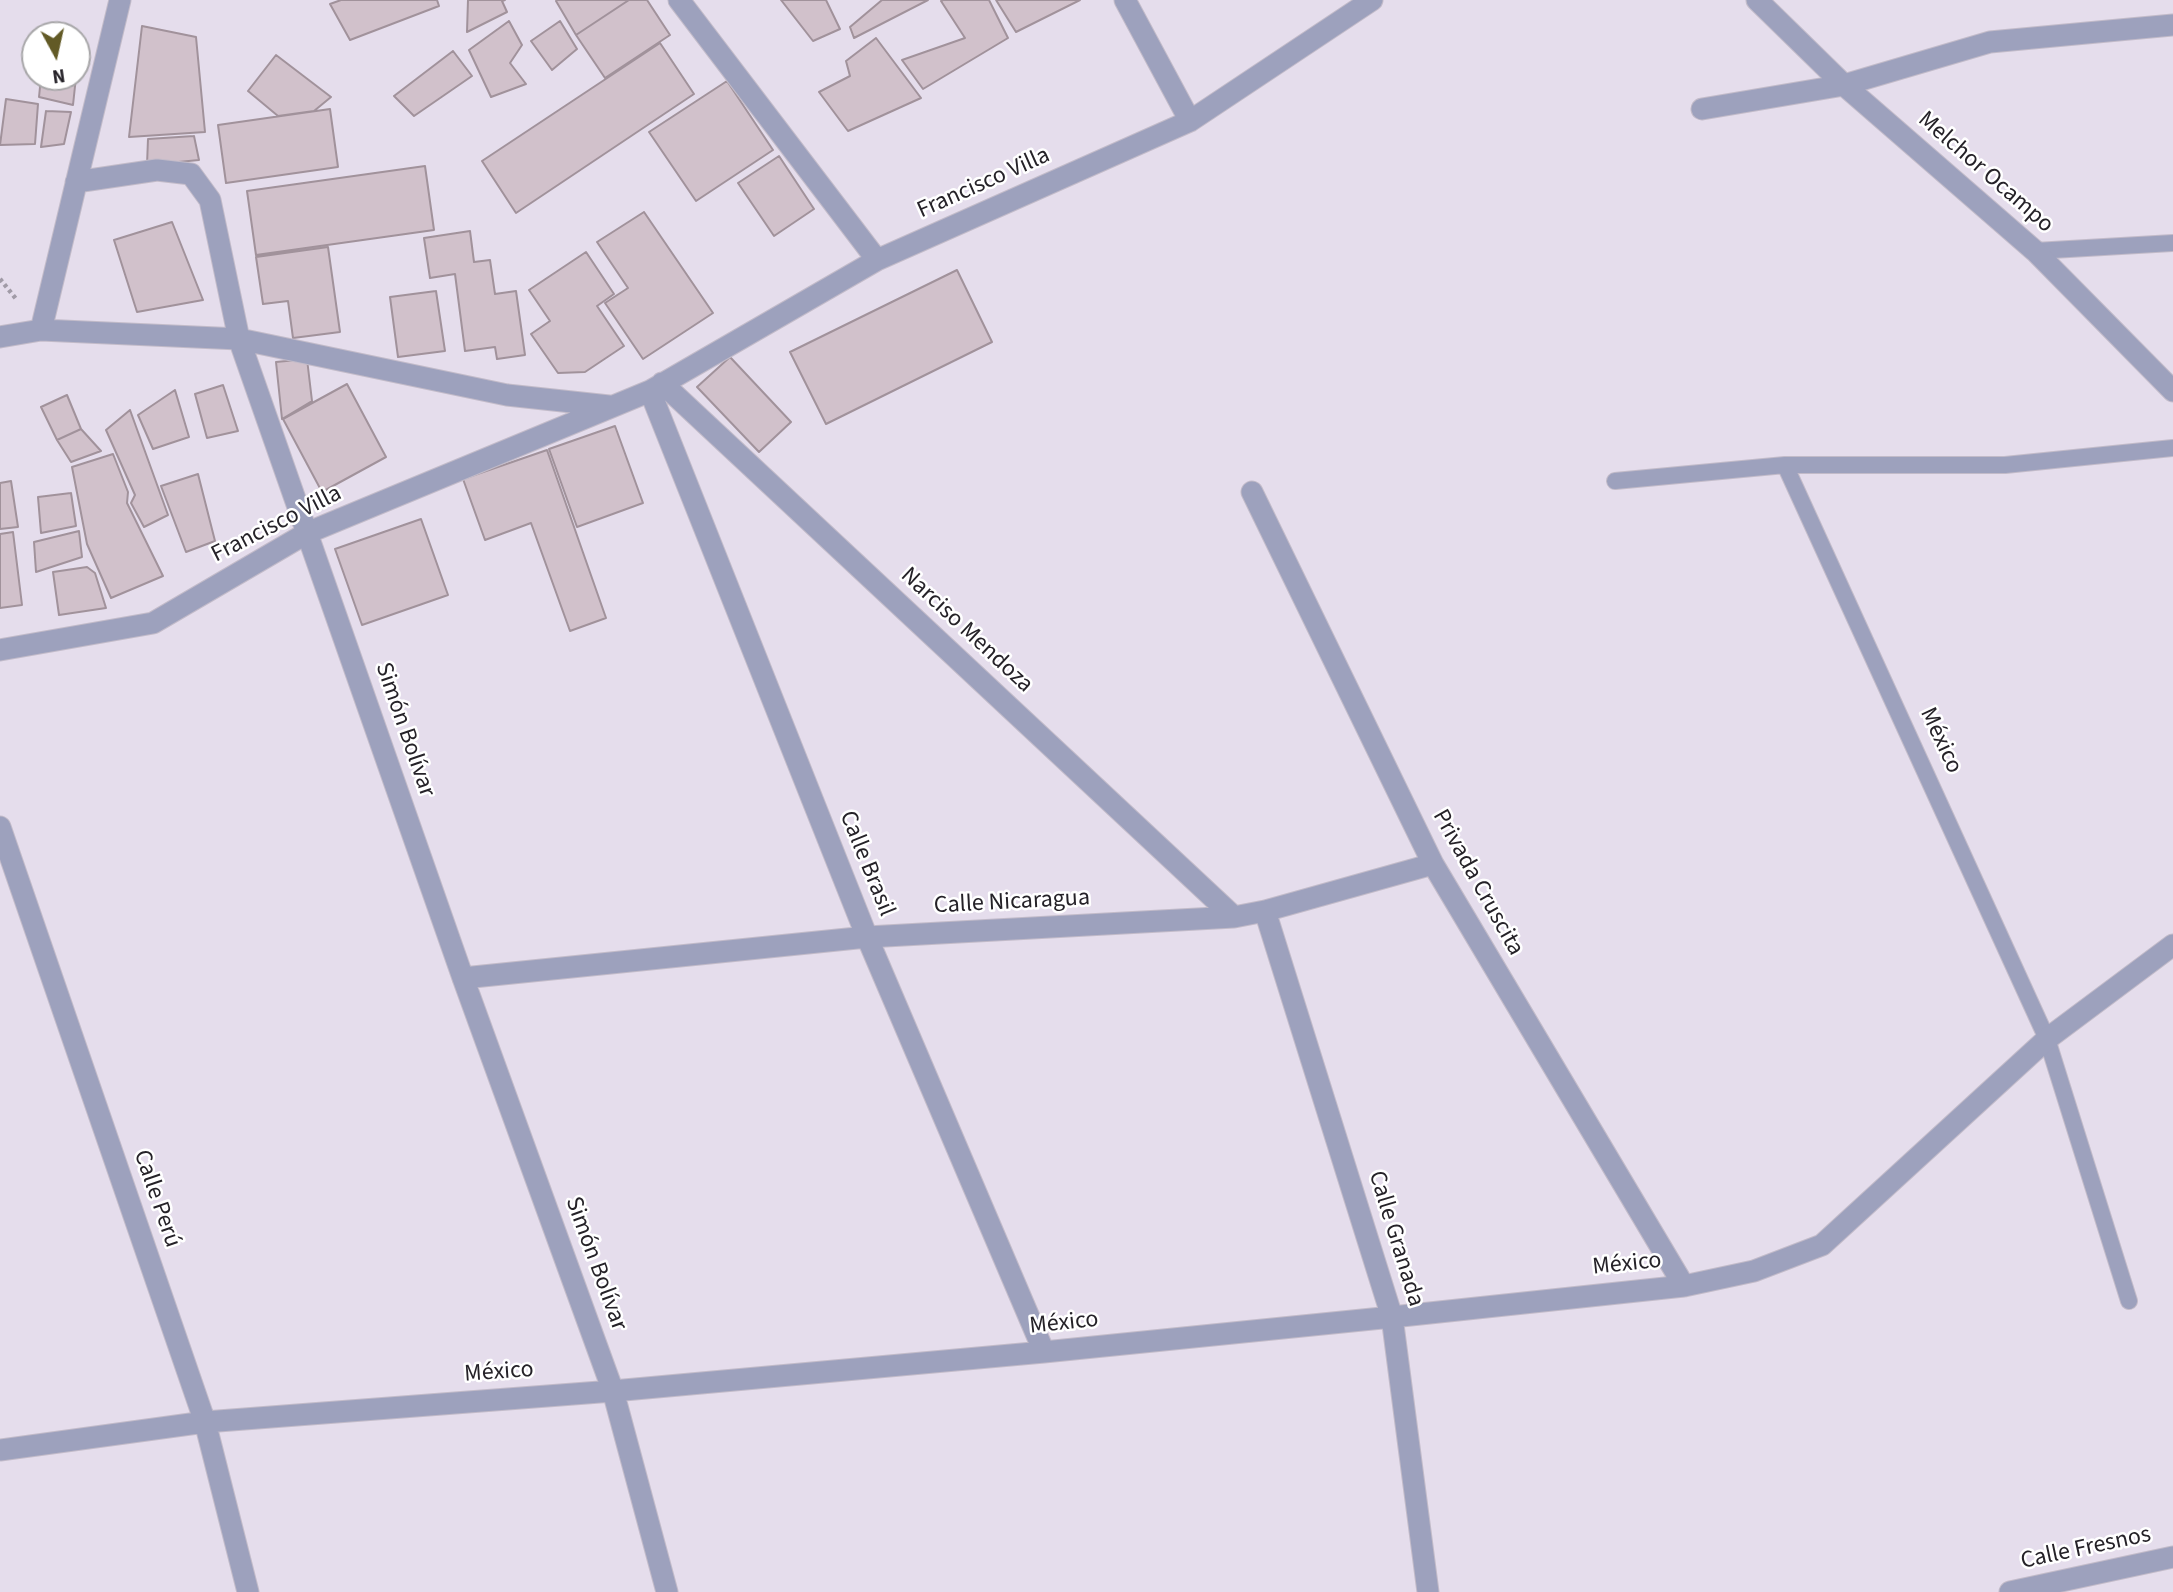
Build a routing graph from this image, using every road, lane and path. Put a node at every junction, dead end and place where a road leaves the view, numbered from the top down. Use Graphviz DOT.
graph roads {
  1 [pos="120,0"];
  2 [pos="679,0"];
  3 [pos="1125,0"];
  4 [pos="1372,0"];
  5 [pos="1757,0"];
  6 [pos="2173,25"];
  7 [pos="1844,85"];
  8 [pos="1702,109"];
  9 [pos="1189,121"];
  10 [pos="76,182"];
  11 [pos="2173,243"];
  12 [pos="2035,251"];
  13 [pos="877,260"];
  14 [pos="41,330"];
  15 [pos="0,337"];
  16 [pos="239,339"];
  17 [pos="656,387"];
  18 [pos="2173,391"];
  19 [pos="611,407"];
  20 [pos="2173,448"];
  21 [pos="1786,466"];
  22 [pos="1615,481"];
  23 [pos="1252,492"];
  24 [pos="307,533"];
  25 [pos="0,650"];
  26 [pos="0,827"];
  27 [pos="1433,864"];
  28 [pos="1265,911"];
  29 [pos="1234,917"];
  30 [pos="866,937"];
  31 [pos="2173,945"];
  32 [pos="464,978"];
  33 [pos="2047,1039"];
  34 [pos="1684,1286"];
  35 [pos="2129,1301"];
  36 [pos="1392,1317"];
  37 [pos="1044,1352"];
  38 [pos="613,1391"];
  39 [pos="205,1422"];
  40 [pos="0,1450"];
  41 [pos="2173,1557"];
  42 [pos="248,1592"];
  43 [pos="667,1592"];
  44 [pos="1428,1592"];
  45 [pos="2010,1592"];
  1 -- 10 [label="street"];
  2 -- 13 [label="street"];
  3 -- 9 [label="street"];
  4 -- 9 [label="street, Francisco Villa"];
  5 -- 7 [label="street, Melchor Ocampo"];
  6 -- 7 [label="street"];
  7 -- 8 [label="street"];
  7 -- 12 [label="street, Melchor Ocampo"];
  9 -- 13 [label="street, Francisco Villa"];
  10 -- 14 [label="street"];
  10 -- 16 [label="street, Simón Bolívar"];
  11 -- 12 [label="lane"];
  12 -- 18 [label="street, Melchor Ocampo"];
  13 -- 17 [label="street, Francisco Villa"];
  14 -- 15 [label="street, Francisco Villa"];
  14 -- 16 [label="street, Francisco Villa"];
  16 -- 19 [label="street, Francisco Villa"];
  16 -- 24 [label="street, Simón Bolívar"];
  17 -- 19 [label="street, Francisco Villa"];
  17 -- 29 [label="street, Narciso Mendoza"];
  17 -- 30 [label="street, Calle Brasil"];
  19 -- 24 [label="street, Francisco Villa"];
  20 -- 21 [label="lane"];
  21 -- 22 [label="lane"];
  21 -- 33 [label="lane, México"];
  23 -- 27 [label="street, Privada Cruscita"];
  24 -- 25 [label="street, Francisco Villa"];
  24 -- 32 [label="street, Simón Bolívar"];
  26 -- 39 [label="street, Calle Perú"];
  27 -- 28 [label="street, Calle Nicaragua"];
  27 -- 34 [label="street, Privada Cruscita"];
  28 -- 29 [label="street, Calle Nicaragua"];
  28 -- 36 [label="street, Calle Granada"];
  29 -- 30 [label="street, Calle Nicaragua"];
  30 -- 32 [label="street, Calle Nicaragua"];
  30 -- 37 [label="street, Calle Brasil"];
  31 -- 33 [label="street, México"];
  32 -- 38 [label="street, Simón Bolívar"];
  33 -- 34 [label="street, México"];
  33 -- 35 [label="lane, México"];
  34 -- 36 [label="street, México"];
  36 -- 37 [label="street, México"];
  36 -- 44 [label="street, Calle Granada"];
  37 -- 38 [label="street, México"];
  38 -- 39 [label="street, México"];
  38 -- 43 [label="street, Simón Bolívar"];
  39 -- 40 [label="street, México"];
  39 -- 42 [label="street, Calle Perú"];
  41 -- 45 [label="street, Calle Fresnos"];
}
